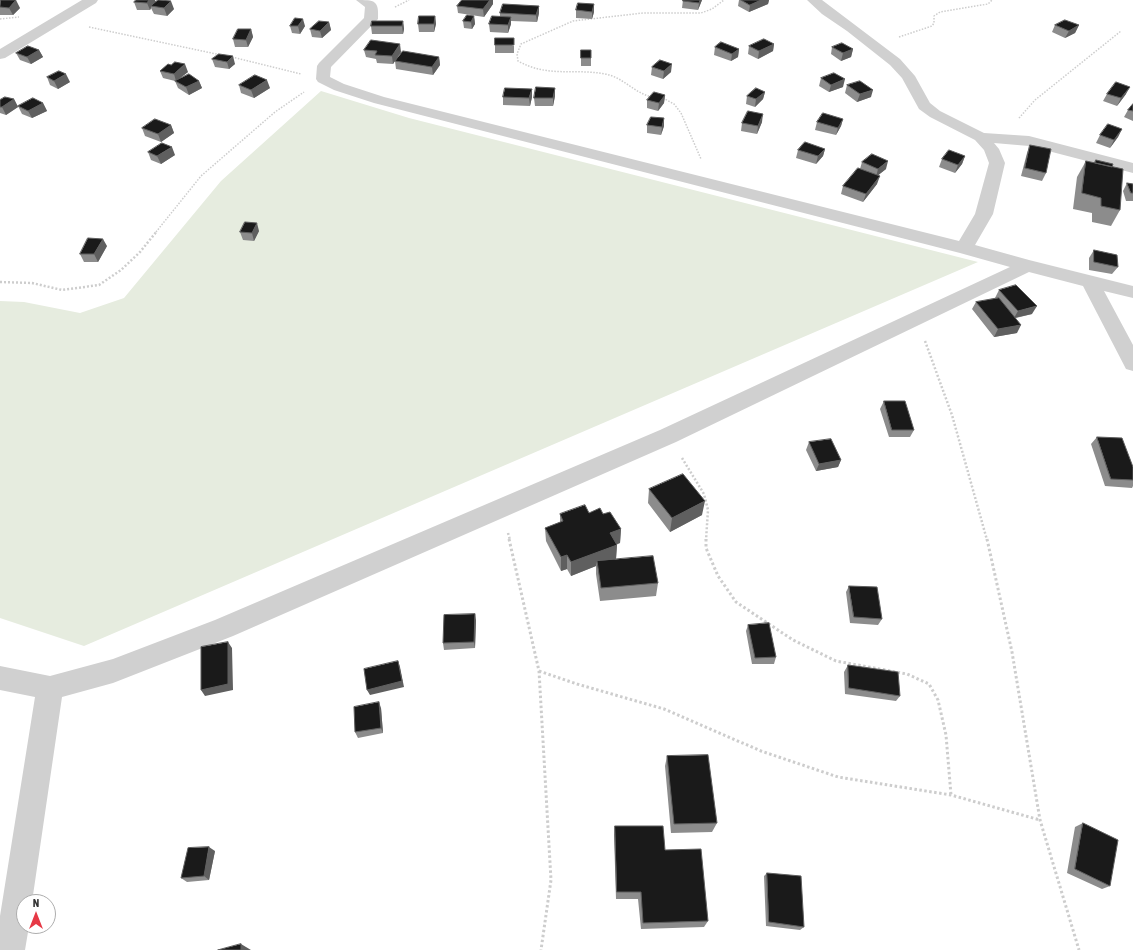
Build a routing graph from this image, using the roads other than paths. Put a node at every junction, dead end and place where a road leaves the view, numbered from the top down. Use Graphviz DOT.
graph roads {
  1 [pos="92,0"];
  2 [pos="363,0"];
  3 [pos="814,0"];
  4 [pos="0,55"];
  5 [pos="981,137"];
  6 [pos="1133,168"];
  7 [pos="964,248"];
  8 [pos="1026,266"];
  9 [pos="1090,282"];
  10 [pos="1133,292"];
  11 [pos="1133,364"];
  12 [pos="0,678"];
  13 [pos="50,688"];
  14 [pos="10,950"];
  1 -- 4 [label="street"];
  2 -- 7 [label="street"];
  3 -- 5 [label="street"];
  5 -- 6 [label="street"];
  5 -- 7 [label="street"];
  7 -- 8 [label="street"];
  8 -- 9 [label="street"];
  8 -- 13 [label="street"];
  9 -- 10 [label="street"];
  9 -- 11 [label="street"];
  12 -- 13 [label="street"];
  13 -- 14 [label="street"];
}
